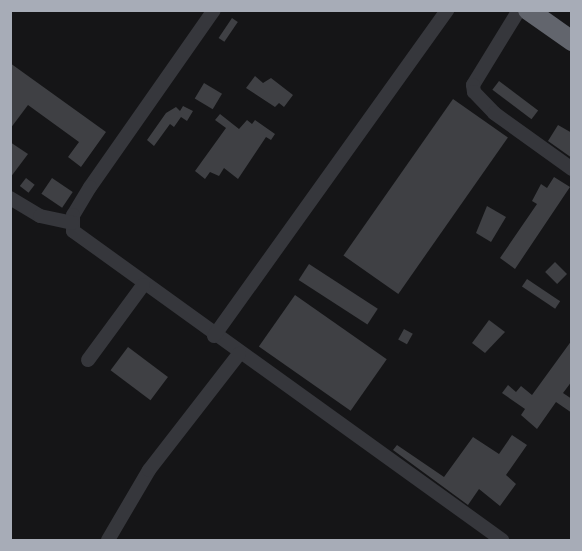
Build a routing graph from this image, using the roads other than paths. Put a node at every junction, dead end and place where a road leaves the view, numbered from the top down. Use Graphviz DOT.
graph roads {
  1 [pos="214,10"];
  2 [pos="447,10"];
  3 [pos="519,10"];
  4 [pos="528,10"];
  5 [pos="572,41"];
  6 [pos="572,170"];
  7 [pos="10,198"];
  8 [pos="72,223"];
  9 [pos="143,285"];
  10 [pos="214,336"];
  11 [pos="239,354"];
  12 [pos="88,360"];
  13 [pos="108,540"];
  14 [pos="502,540"];
  1 -- 8 [label="lane"];
  2 -- 10 [label="lane"];
  3 -- 6 [label="lane"];
  4 -- 5 [label="highway"];
  7 -- 8 [label="lane"];
  8 -- 9 [label="lane"];
  9 -- 10 [label="lane"];
  9 -- 12 [label="lane"];
  10 -- 11 [label="lane"];
  11 -- 13 [label="lane"];
  11 -- 14 [label="lane"];
}
